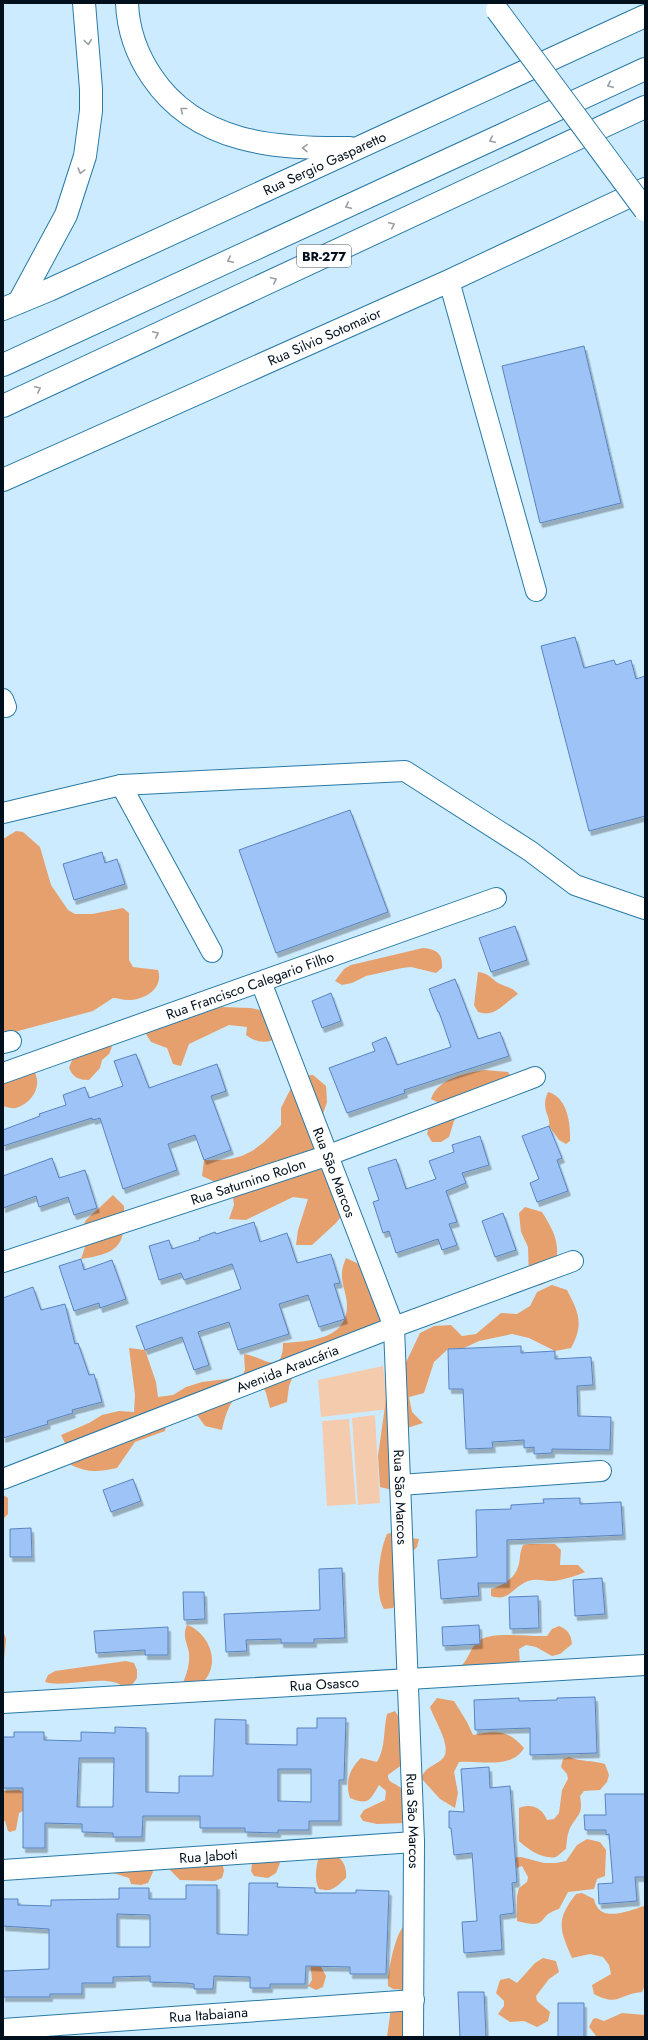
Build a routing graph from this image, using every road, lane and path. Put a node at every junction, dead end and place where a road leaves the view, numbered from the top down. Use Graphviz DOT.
graph roads {
  1 [pos="84,3"];
  2 [pos="127,3"];
  3 [pos="495,6"];
  4 [pos="645,16"];
  5 [pos="645,69"];
  6 [pos="645,107"];
  7 [pos="358,148"];
  8 [pos="645,189"];
  9 [pos="645,210"];
  10 [pos="448,281"];
  11 [pos="11,305"];
  12 [pos="3,365"];
  13 [pos="3,406"];
  14 [pos="3,480"];
  15 [pos="536,591"];
  16 [pos="121,785"];
  17 [pos="3,813"];
  18 [pos="496,898"];
  19 [pos="645,908"];
  20 [pos="212,952"];
  21 [pos="261,982"];
  22 [pos="3,1073"];
  23 [pos="535,1077"];
  24 [pos="329,1155"];
  25 [pos="573,1261"];
  26 [pos="3,1262"];
  27 [pos="394,1327"];
  28 [pos="601,1471"];
  29 [pos="3,1479"];
  30 [pos="400,1485"];
  31 [pos="645,1665"];
  32 [pos="409,1679"];
  33 [pos="3,1703"];
  34 [pos="414,1842"];
  35 [pos="3,1870"];
  36 [pos="414,2000"];
  37 [pos="3,2029"];
  38 [pos="413,2037"];
  1 -- 11 [label="highway, one-way"];
  7 -- 2 [label="highway, one-way"];
  3 -- 9 [label="highway, bridge"];
  4 -- 7 [label="highway, Rua Sergio Gasparetto"];
  5 -- 12 [label="highway, BR-277, one-way"];
  13 -- 6 [label="highway, BR-277, one-way"];
  7 -- 11 [label="highway, Rua Sergio Gasparetto"];
  8 -- 10 [label="highway, Rua Silvio Sotomaior"];
  10 -- 14 [label="highway, Rua Silvio Sotomaior"];
  10 -- 15 [label="street"];
  16 -- 17 [label="street"];
  16 -- 19 [label="street"];
  16 -- 20 [label="street"];
  18 -- 21 [label="street, Rua Francisco Calegario Filho"];
  21 -- 22 [label="street, Rua Francisco Calegario Filho"];
  21 -- 24 [label="street, Rua São Marcos"];
  23 -- 24 [label="street, Rua Saturnino Rolon"];
  24 -- 26 [label="street, Rua Saturnino Rolon"];
  24 -- 27 [label="street, Rua São Marcos"];
  25 -- 27 [label="street, Avenida Araucária"];
  27 -- 29 [label="street, Avenida Araucária"];
  27 -- 30 [label="street, Rua São Marcos"];
  28 -- 30 [label="street"];
  30 -- 32 [label="street, Rua São Marcos"];
  31 -- 32 [label="street, Rua Osasco"];
  32 -- 33 [label="street, Rua Osasco"];
  32 -- 34 [label="street, Rua São Marcos"];
  34 -- 35 [label="street, Rua Jaboti"];
  34 -- 36 [label="street, Rua São Marcos"];
  36 -- 37 [label="street, Rua Itabaiana"];
  36 -- 38 [label="street, Rua São Marcos"];
}
